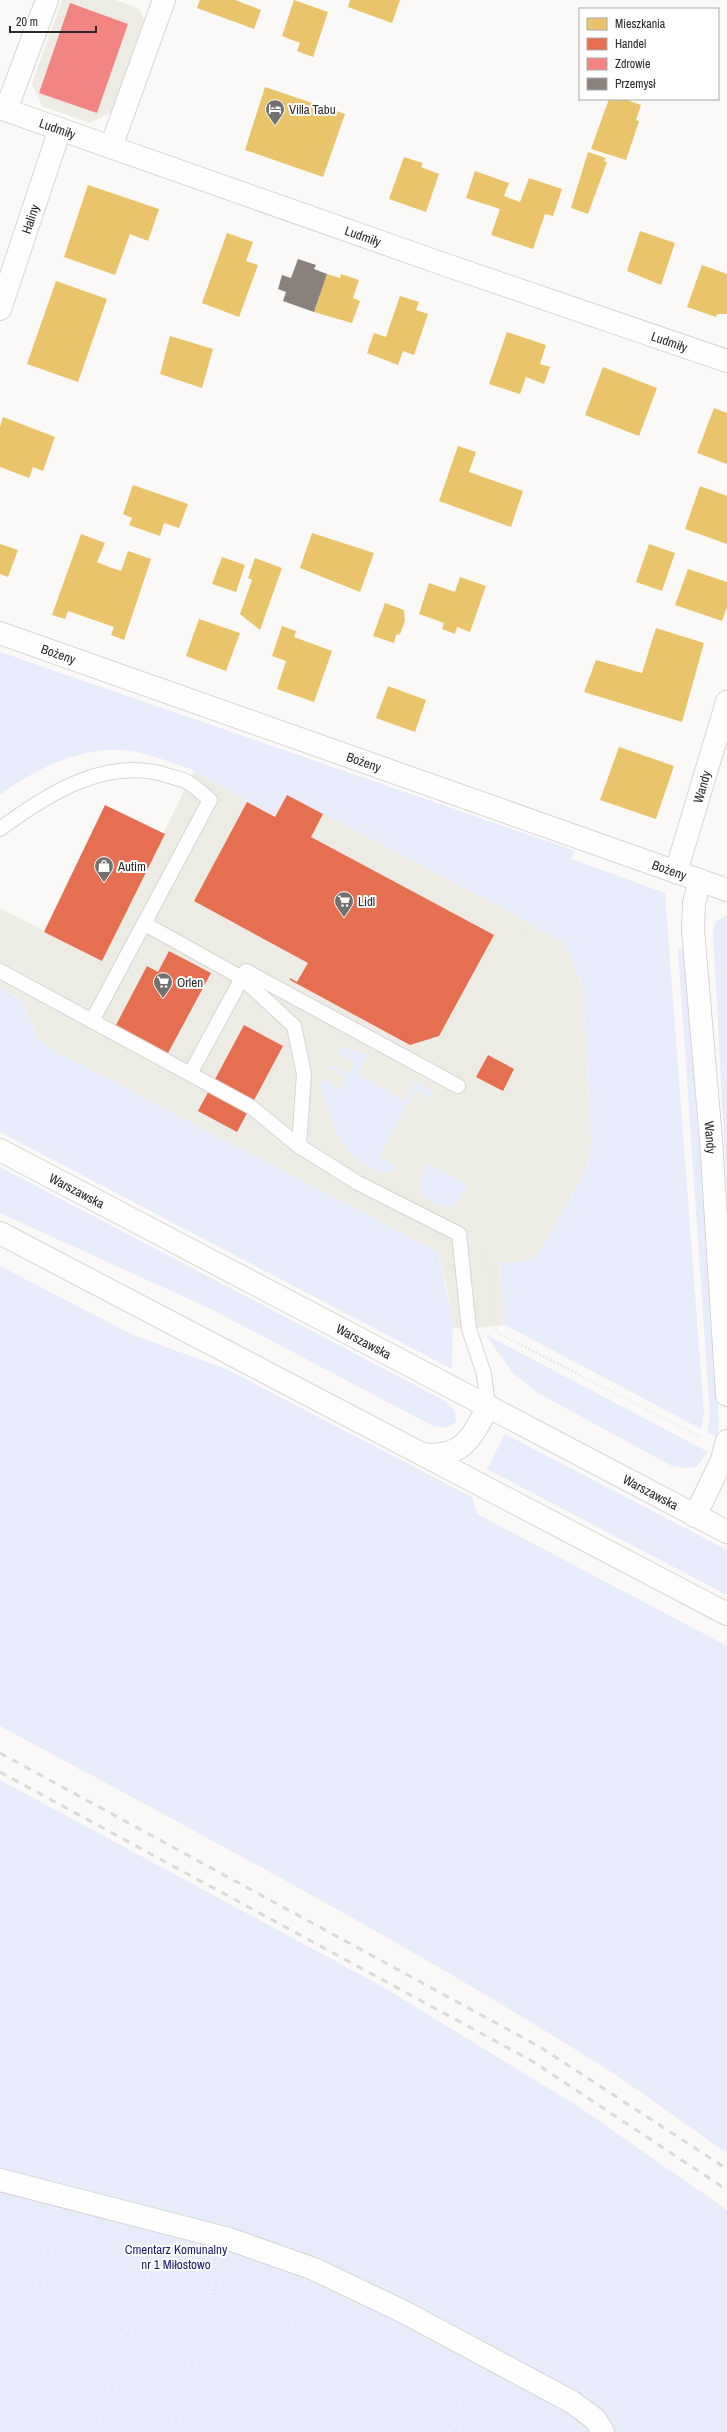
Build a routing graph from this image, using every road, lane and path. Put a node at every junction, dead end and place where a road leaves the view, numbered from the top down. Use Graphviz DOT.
graph roads {
  1 [pos="47,0"];
  2 [pos="158,2"];
  3 [pos="3,109"];
  4 [pos="60,130"];
  5 [pos="111,147"];
  6 [pos="0,309"];
  7 [pos="727,361"];
  8 [pos="0,633"];
  9 [pos="727,702"];
  10 [pos="0,829"];
  11 [pos="676,872"];
  12 [pos="700,881"];
  13 [pos="550,888"];
  14 [pos="727,890"];
  15 [pos="145,924"];
  16 [pos="524,935"];
  17 [pos="0,970"];
  18 [pos="242,978"];
  19 [pos="92,1020"];
  20 [pos="190,1074"];
  21 [pos="458,1086"];
  22 [pos="299,1146"];
  23 [pos="0,1150"];
  24 [pos="0,1233"];
  25 [pos="485,1246"];
  26 [pos="727,1395"];
  27 [pos="488,1406"];
  28 [pos="725,1447"];
  29 [pos="421,1453"];
  30 [pos="695,1516"];
  31 [pos="727,1532"];
  32 [pos="727,1614"];
  33 [pos="0,2180"];
  34 [pos="63,2195"];
  35 [pos="159,2221"];
  36 [pos="229,2239"];
  37 [pos="314,2269"];
  38 [pos="445,2333"];
  39 [pos="481,2352"];
  40 [pos="0,2416"];
  41 [pos="5,2417"];
  42 [pos="81,2432"];
  43 [pos="100,2432"];
  44 [pos="172,2432"];
  45 [pos="264,2432"];
  46 [pos="410,2432"];
  47 [pos="455,2432"];
  48 [pos="603,2432"];
  1 -- 3 [label="street"];
  2 -- 5 [label="street"];
  3 -- 4 [label="street, Ludmiły"];
  4 -- 5 [label="street, Ludmiły"];
  4 -- 6 [label="street, Haliny"];
  5 -- 7 [label="street, Ludmiły"];
  8 -- 11 [label="street, Bożeny"];
  9 -- 11 [label="street, Wandy"];
  10 -- 15 [label="lane"];
  11 -- 12 [label="street, Bożeny"];
  12 -- 14 [label="street, Bożeny"];
  12 -- 26 [label="street, Wandy"];
  13 -- 16 [label="path"];
  15 -- 18 [label="lane"];
  15 -- 19 [label="lane"];
  17 -- 19 [label="lane"];
  18 -- 20 [label="lane"];
  18 -- 21 [label="lane"];
  18 -- 22 [label="lane"];
  19 -- 20 [label="lane"];
  20 -- 22 [label="lane"];
  22 -- 27 [label="lane"];
  23 -- 27 [label="street, Warszawska"];
  24 -- 29 [label="street"];
  25 -- 28 [label="path"];
  27 -- 29 [label="street"];
  27 -- 30 [label="street, Warszawska"];
  28 -- 30 [label="street"];
  29 -- 32 [label="street"];
  30 -- 31 [label="street, Warszawska"];
  33 -- 34 [label="street"];
  34 -- 35 [label="street"];
  34 -- 41 [label="path"];
  35 -- 36 [label="street"];
  35 -- 43 [label="path"];
  36 -- 37 [label="street"];
  36 -- 44 [label="path"];
  37 -- 38 [label="street"];
  37 -- 45 [label="path"];
  38 -- 39 [label="street"];
  38 -- 46 [label="path"];
  39 -- 47 [label="path"];
  39 -- 48 [label="street"];
  40 -- 41 [label="path"];
  41 -- 42 [label="path"];
}
